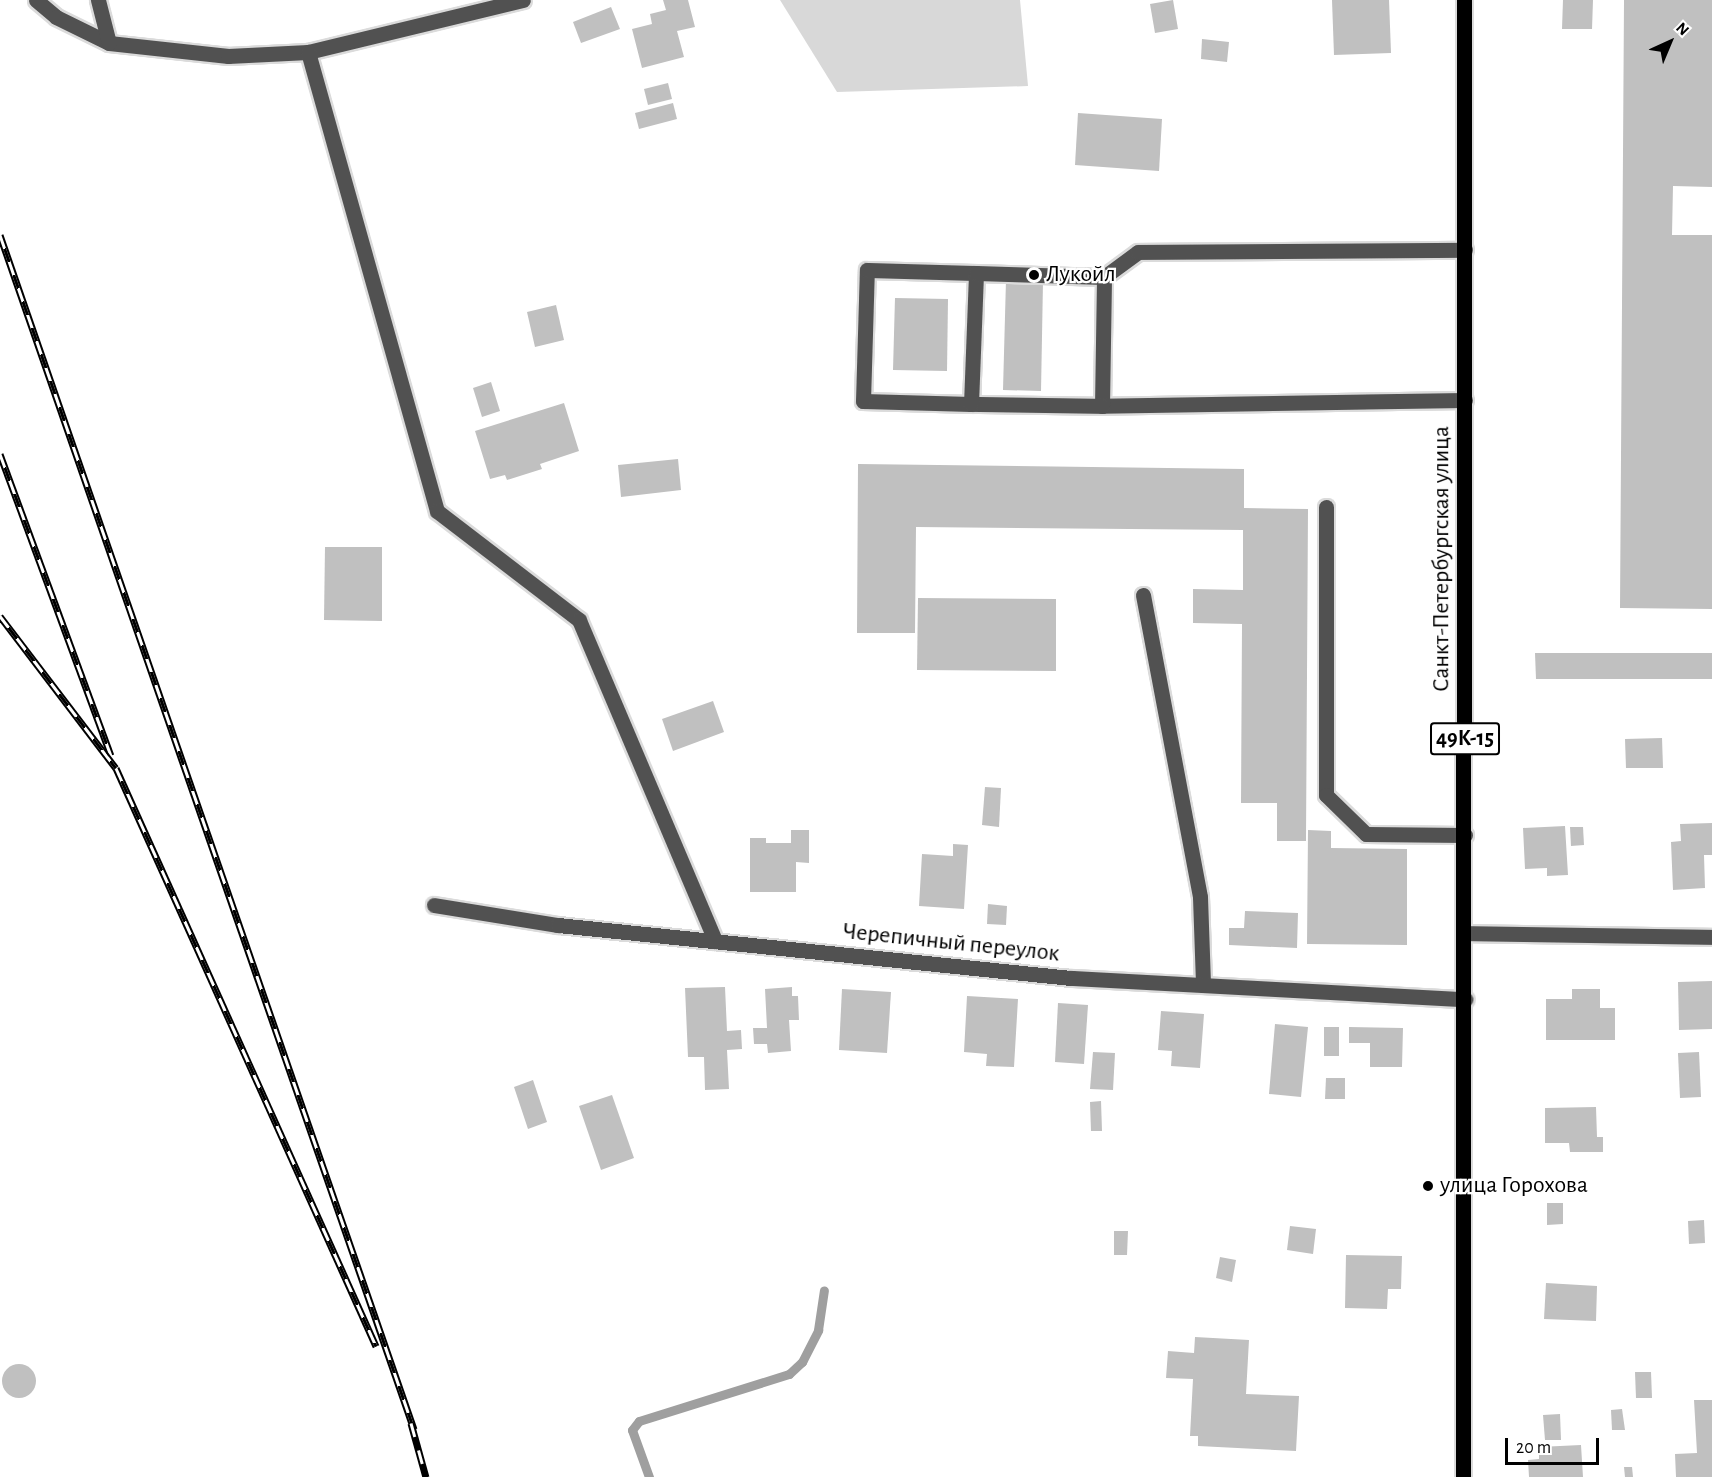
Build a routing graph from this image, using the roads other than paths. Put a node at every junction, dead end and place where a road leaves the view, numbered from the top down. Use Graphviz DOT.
graph roads {
  1 [pos="36,0"];
  2 [pos="98,0"];
  3 [pos="523,0"];
  4 [pos="1464,0"];
  5 [pos="109,43"];
  6 [pos="308,52"];
  7 [pos="1465,250"];
  8 [pos="976,273"];
  9 [pos="1104,277"];
  10 [pos="1465,400"];
  11 [pos="971,404"];
  12 [pos="1102,406"];
  13 [pos="1326,507"];
  14 [pos="1143,595"];
  15 [pos="1465,835"];
  16 [pos="434,905"];
  17 [pos="1465,933"];
  18 [pos="1712,937"];
  19 [pos="715,941"];
  20 [pos="1203,985"];
  21 [pos="1465,999"];
  22 [pos="1463,1477"];
  1 -- 5 [label="street"];
  2 -- 5 [label="street"];
  3 -- 6 [label="street"];
  4 -- 7 [label="main road, Санкт-Петербургская улица / 49К-15"];
  5 -- 6 [label="street"];
  6 -- 19 [label="street"];
  7 -- 9 [label="street"];
  7 -- 10 [label="main road, Санкт-Петербургская улица / 49К-15"];
  8 -- 9 [label="street"];
  8 -- 11 [label="street"];
  8 -- 11 [label="street"];
  9 -- 12 [label="street"];
  10 -- 12 [label="street"];
  10 -- 15 [label="main road, Санкт-Петербургская улица / 49К-15"];
  11 -- 12 [label="street"];
  13 -- 15 [label="street"];
  14 -- 20 [label="street"];
  15 -- 17 [label="main road, Санкт-Петербургская улица / 49К-15"];
  16 -- 19 [label="street, Черепичный переулок"];
  17 -- 18 [label="street"];
  17 -- 21 [label="main road, Санкт-Петербургская улица / 49К-15"];
  19 -- 20 [label="street, Черепичный переулок"];
  20 -- 21 [label="street, Черепичный переулок"];
  21 -- 22 [label="main road, Санкт-Петербургская улица / 49К-15"];
}
